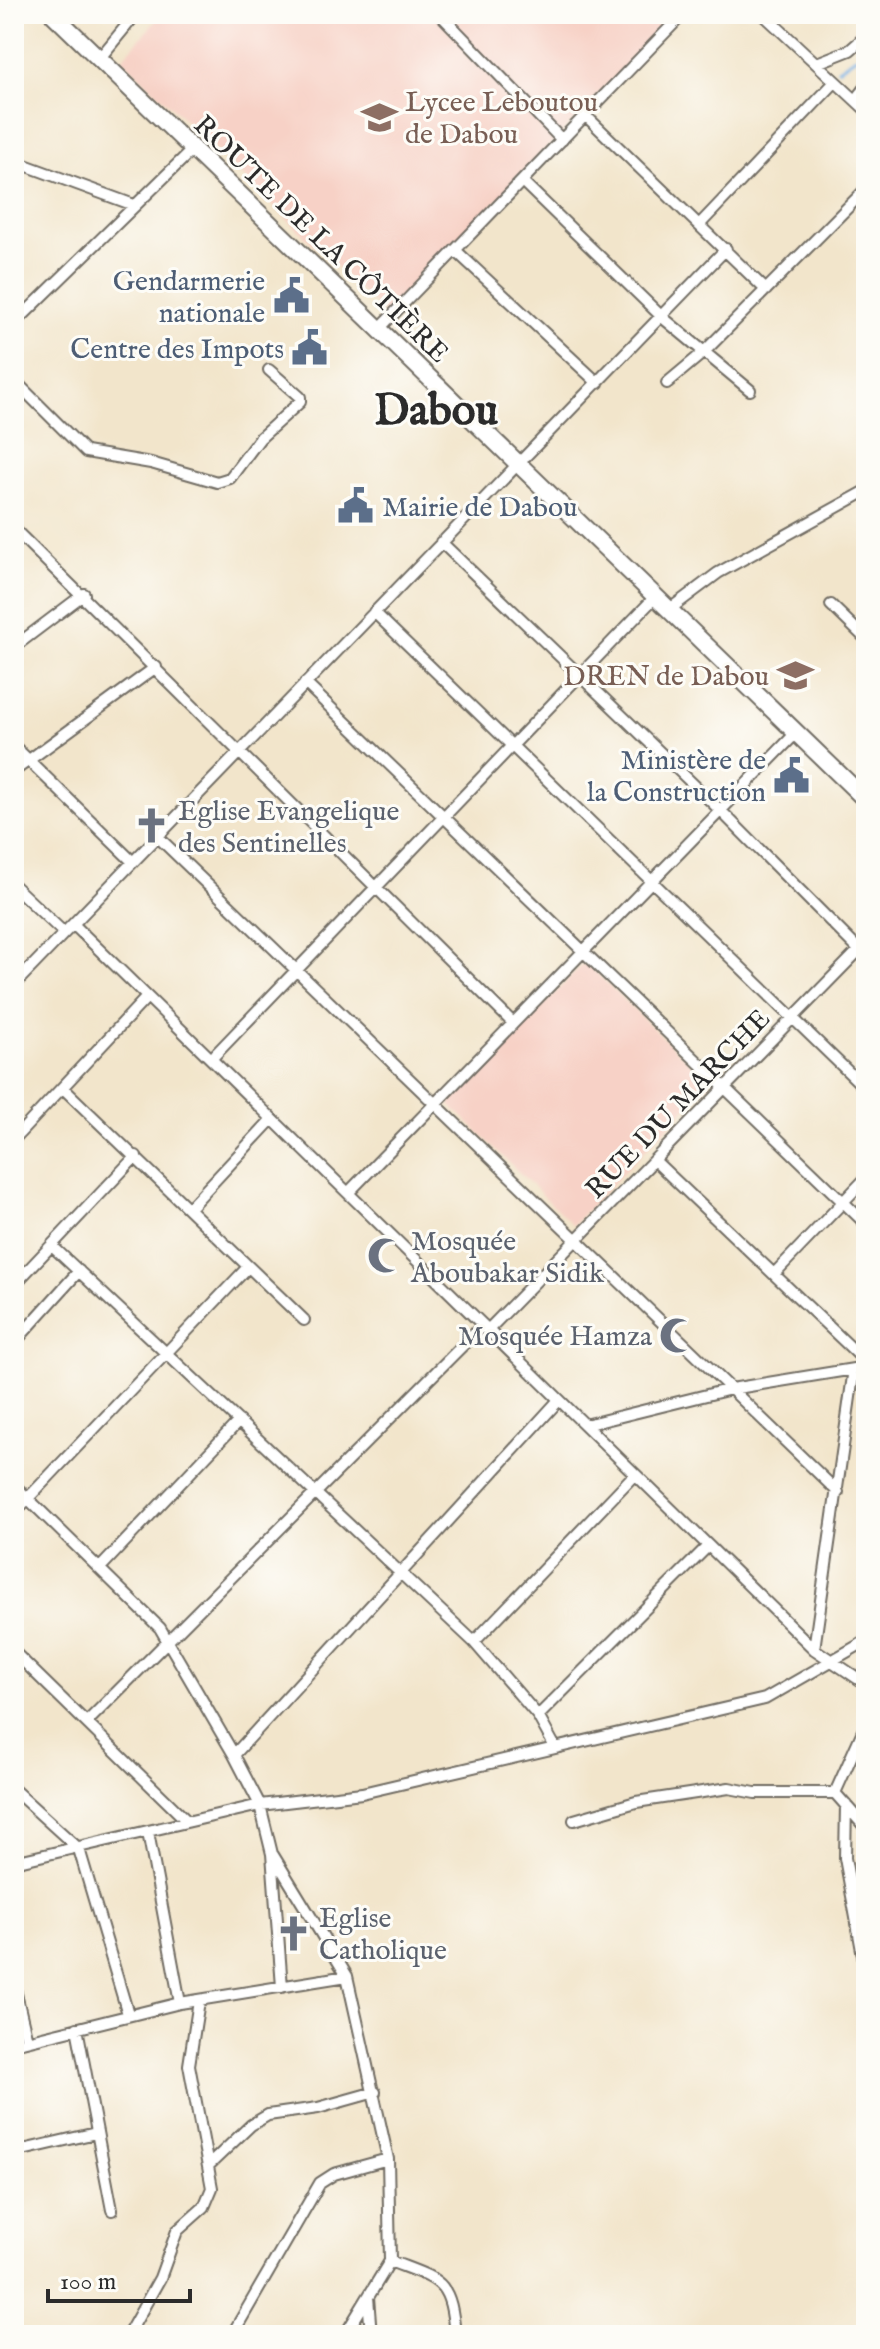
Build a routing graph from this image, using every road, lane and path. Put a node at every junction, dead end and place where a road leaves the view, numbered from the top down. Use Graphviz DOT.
graph roads {
  1 [pos="53,14"];
  2 [pos="136,14"];
  3 [pos="440,14"];
  4 [pos="683,14"];
  5 [pos="763,14"];
  6 [pos="866,36"];
  7 [pos="99,59"];
  8 [pos="817,63"];
  9 [pos="835,82"];
  10 [pos="866,87"];
  11 [pos="856,100"];
  12 [pos="866,110"];
  13 [pos="585,115"];
  14 [pos="562,140"];
  15 [pos="192,150"];
  16 [pos="15,162"];
  17 [pos="523,182"];
  18 [pos="866,189"];
  19 [pos="134,205"];
  20 [pos="701,223"];
  21 [pos="726,249"];
  22 [pos="455,250"];
  23 [pos="766,290"];
  24 [pos="662,317"];
  25 [pos="14,324"];
  26 [pos="378,330"];
  27 [pos="704,352"];
  28 [pos="269,370"];
  29 [pos="14,380"];
  30 [pos="598,383"];
  31 [pos="667,383"];
  32 [pos="750,390"];
  33 [pos="517,463"];
  34 [pos="866,491"];
  35 [pos="14,529"];
  36 [pos="441,542"];
  37 [pos="84,594"];
  38 [pos="657,595"];
  39 [pos="831,605"];
  40 [pos="670,609"];
  41 [pos="374,612"];
  42 [pos="866,639"];
  43 [pos="14,647"];
  44 [pos="156,667"];
  45 [pos="580,676"];
  46 [pos="866,676"];
  47 [pos="305,683"];
  48 [pos="866,693"];
  49 [pos="797,732"];
  50 [pos="14,746"];
  51 [pos="512,746"];
  52 [pos="239,752"];
  53 [pos="27,762"];
  54 [pos="14,771"];
  55 [pos="866,800"];
  56 [pos="721,811"];
  57 [pos="445,815"];
  58 [pos="157,836"];
  59 [pos="133,862"];
  60 [pos="652,881"];
  61 [pos="14,886"];
  62 [pos="376,888"];
  63 [pos="73,924"];
  64 [pos="64,933"];
  65 [pos="864,950"];
  66 [pos="584,951"];
  67 [pos="297,971"];
  68 [pos="14,985"];
  69 [pos="147,997"];
  70 [pos="794,1017"];
  71 [pos="513,1023"];
  72 [pos="211,1059"];
  73 [pos="63,1088"];
  74 [pos="725,1088"];
  75 [pos="866,1089"];
  76 [pos="435,1104"];
  77 [pos="272,1119"];
  78 [pos="14,1139"];
  79 [pos="136,1156"];
  80 [pos="654,1160"];
  81 [pos="866,1178"];
  82 [pos="348,1193"];
  83 [pos="843,1202"];
  84 [pos="190,1207"];
  85 [pos="866,1224"];
  86 [pos="576,1240"];
  87 [pos="52,1246"];
  88 [pos="248,1267"];
  89 [pos="79,1271"];
  90 [pos="774,1274"];
  91 [pos="14,1285"];
  92 [pos="304,1320"];
  93 [pos="14,1321"];
  94 [pos="485,1328"];
  95 [pos="24,1331"];
  96 [pos="14,1343"];
  97 [pos="165,1354"];
  98 [pos="862,1366"];
  99 [pos="731,1389"];
  100 [pos="559,1400"];
  101 [pos="239,1421"];
  102 [pos="585,1425"];
  103 [pos="635,1474"];
  104 [pos="14,1485"];
  105 [pos="838,1492"];
  106 [pos="318,1493"];
  107 [pos="27,1499"];
  108 [pos="14,1513"];
  109 [pos="708,1546"];
  110 [pos="100,1568"];
  111 [pos="400,1572"];
  112 [pos="866,1641"];
  113 [pos="169,1642"];
  114 [pos="474,1642"];
  115 [pos="814,1649"];
  116 [pos="14,1652"];
  117 [pos="832,1662"];
  118 [pos="866,1684"];
  119 [pos="538,1716"];
  120 [pos="87,1722"];
  121 [pos="866,1724"];
  122 [pos="555,1747"];
  123 [pos="234,1755"];
  124 [pos="14,1790"];
  125 [pos="835,1793"];
  126 [pos="260,1805"];
  127 [pos="846,1805"];
  128 [pos="574,1820"];
  129 [pos="187,1821"];
  130 [pos="866,1828"];
  131 [pos="148,1832"];
  132 [pos="79,1849"];
  133 [pos="272,1854"];
  134 [pos="14,1862"];
  135 [pos="866,1972"];
  136 [pos="347,1976"];
  137 [pos="14,1985"];
  138 [pos="282,1987"];
  139 [pos="199,2001"];
  140 [pos="180,2003"];
  141 [pos="128,2014"];
  142 [pos="77,2028"];
  143 [pos="27,2040"];
  144 [pos="14,2044"];
  145 [pos="375,2092"];
  146 [pos="96,2133"];
  147 [pos="14,2152"];
  148 [pos="388,2159"];
  149 [pos="209,2165"];
  150 [pos="112,2210"];
  151 [pos="390,2261"];
  152 [pos="368,2296"];
  153 [pos="134,2333"];
  154 [pos="232,2335"];
  155 [pos="345,2335"];
  156 [pos="371,2335"];
  157 [pos="455,2335"];
  1 -- 7 [label="main road, ROUTE DE LA CÔTIÈRE"];
  2 -- 7 [label="street"];
  3 -- 14 [label="street"];
  4 -- 13 [label="street"];
  5 -- 8 [label="street"];
  6 -- 8 [label="street"];
  7 -- 15 [label="main road, ROUTE DE LA CÔTIÈRE"];
  8 -- 9 [label="street"];
  9 -- 11 [label="street"];
  9 -- 20 [label="street"];
  10 -- 11 [label="street"];
  11 -- 12 [label="street"];
  13 -- 14 [label="street"];
  13 -- 20 [label="street"];
  14 -- 17 [label="street"];
  15 -- 19 [label="street"];
  15 -- 26 [label="main road, ROUTE DE LA CÔTIÈRE"];
  16 -- 19 [label="street"];
  17 -- 22 [label="street"];
  17 -- 24 [label="street"];
  18 -- 23 [label="street"];
  19 -- 25 [label="street"];
  20 -- 21 [label="street"];
  21 -- 23 [label="street"];
  21 -- 24 [label="street"];
  22 -- 26 [label="street"];
  22 -- 30 [label="street"];
  23 -- 27 [label="street"];
  24 -- 27 [label="street"];
  24 -- 30 [label="street"];
  26 -- 33 [label="main road, ROUTE DE LA CÔTIÈRE"];
  27 -- 31 [label="street"];
  27 -- 32 [label="street"];
  28 -- 29 [label="street"];
  30 -- 33 [label="street"];
  33 -- 36 [label="street"];
  33 -- 38 [label="main road, ROUTE DE LA CÔTIÈRE"];
  34 -- 40 [label="street"];
  35 -- 37 [label="street"];
  36 -- 41 [label="street"];
  36 -- 45 [label="street"];
  37 -- 43 [label="street"];
  37 -- 44 [label="street"];
  38 -- 40 [label="main road, ROUTE DE LA CÔTIÈRE"];
  38 -- 45 [label="street"];
  39 -- 42 [label="street"];
  40 -- 49 [label="main road, ROUTE DE LA CÔTIÈRE"];
  41 -- 47 [label="street"];
  41 -- 51 [label="street"];
  44 -- 52 [label="street"];
  44 -- 53 [label="street"];
  45 -- 51 [label="street"];
  45 -- 56 [label="street"];
  46 -- 48 [label="street"];
  47 -- 52 [label="street"];
  47 -- 57 [label="street"];
  49 -- 55 [label="main road, ROUTE DE LA CÔTIÈRE"];
  49 -- 56 [label="street"];
  50 -- 53 [label="street"];
  51 -- 57 [label="street"];
  51 -- 60 [label="street"];
  52 -- 58 [label="street"];
  52 -- 62 [label="street"];
  53 -- 54 [label="street"];
  53 -- 59 [label="street"];
  56 -- 60 [label="street"];
  56 -- 65 [label="street"];
  57 -- 62 [label="street"];
  57 -- 66 [label="street"];
  58 -- 59 [label="street"];
  58 -- 67 [label="street"];
  59 -- 63 [label="street"];
  60 -- 66 [label="street"];
  60 -- 70 [label="street"];
  61 -- 64 [label="street"];
  62 -- 67 [label="street"];
  62 -- 71 [label="street"];
  63 -- 64 [label="street"];
  63 -- 69 [label="street"];
  64 -- 68 [label="street"];
  65 -- 70 [label="street, RUE DU MARCHE"];
  66 -- 71 [label="street"];
  66 -- 74 [label="street"];
  67 -- 72 [label="street"];
  67 -- 76 [label="street"];
  69 -- 72 [label="street"];
  69 -- 73 [label="street"];
  70 -- 74 [label="street, RUE DU MARCHE"];
  70 -- 75 [label="street"];
  71 -- 76 [label="street"];
  72 -- 77 [label="street"];
  73 -- 78 [label="street"];
  73 -- 79 [label="street"];
  74 -- 80 [label="street, RUE DU MARCHE"];
  74 -- 83 [label="street"];
  76 -- 82 [label="street"];
  76 -- 86 [label="street"];
  77 -- 82 [label="street"];
  77 -- 84 [label="street"];
  79 -- 84 [label="street"];
  79 -- 87 [label="street"];
  80 -- 86 [label="street, RUE DU MARCHE"];
  80 -- 90 [label="street"];
  81 -- 83 [label="street"];
  82 -- 94 [label="street"];
  83 -- 85 [label="street"];
  83 -- 90 [label="street"];
  84 -- 88 [label="street"];
  86 -- 94 [label="street, RUE DU MARCHE"];
  86 -- 99 [label="street"];
  87 -- 89 [label="street"];
  87 -- 91 [label="street"];
  88 -- 92 [label="street"];
  88 -- 97 [label="street"];
  89 -- 95 [label="street"];
  89 -- 97 [label="street"];
  90 -- 98 [label="street"];
  93 -- 95 [label="street"];
  94 -- 100 [label="street"];
  94 -- 106 [label="street, RUE DU MARCHE"];
  95 -- 96 [label="street"];
  97 -- 101 [label="street"];
  97 -- 107 [label="street"];
  98 -- 99 [label="street"];
  98 -- 105 [label="street"];
  99 -- 102 [label="street"];
  99 -- 105 [label="street"];
  100 -- 102 [label="street"];
  100 -- 111 [label="street"];
  101 -- 106 [label="street"];
  101 -- 110 [label="street"];
  102 -- 103 [label="street"];
  103 -- 109 [label="street"];
  103 -- 114 [label="street"];
  104 -- 107 [label="street"];
  105 -- 115 [label="street"];
  106 -- 111 [label="street"];
  106 -- 113 [label="street, RUE DU MARCHE"];
  107 -- 108 [label="street"];
  107 -- 110 [label="street"];
  109 -- 115 [label="street"];
  109 -- 119 [label="street"];
  110 -- 113 [label="street"];
  111 -- 114 [label="street"];
  111 -- 123 [label="street"];
  112 -- 117 [label="street"];
  113 -- 120 [label="street, RUE DU MARCHE"];
  113 -- 123 [label="street"];
  114 -- 119 [label="street"];
  115 -- 117 [label="street"];
  116 -- 120 [label="street"];
  117 -- 118 [label="street"];
  117 -- 122 [label="street"];
  119 -- 122 [label="street"];
  120 -- 129 [label="street"];
  121 -- 125 [label="street"];
  122 -- 126 [label="street"];
  123 -- 126 [label="street"];
  124 -- 132 [label="street"];
  125 -- 127 [label="street"];
  125 -- 128 [label="street"];
  126 -- 129 [label="street"];
  126 -- 133 [label="street"];
  127 -- 130 [label="street"];
  127 -- 135 [label="street"];
  129 -- 131 [label="street"];
  131 -- 132 [label="street"];
  131 -- 140 [label="street"];
  132 -- 134 [label="street"];
  132 -- 141 [label="street"];
  133 -- 136 [label="street"];
  133 -- 138 [label="street"];
  136 -- 138 [label="street"];
  136 -- 145 [label="street"];
  137 -- 143 [label="street"];
  138 -- 139 [label="street"];
  139 -- 140 [label="street"];
  139 -- 149 [label="street"];
  140 -- 141 [label="street"];
  141 -- 142 [label="street"];
  142 -- 143 [label="street"];
  142 -- 146 [label="street"];
  143 -- 144 [label="street"];
  145 -- 148 [label="street"];
  145 -- 149 [label="street"];
  146 -- 147 [label="street"];
  146 -- 150 [label="street"];
  148 -- 151 [label="street"];
  148 -- 154 [label="street"];
  149 -- 153 [label="street"];
  151 -- 152 [label="street"];
  151 -- 157 [label="street"];
  152 -- 155 [label="street"];
  152 -- 156 [label="street"];
}
